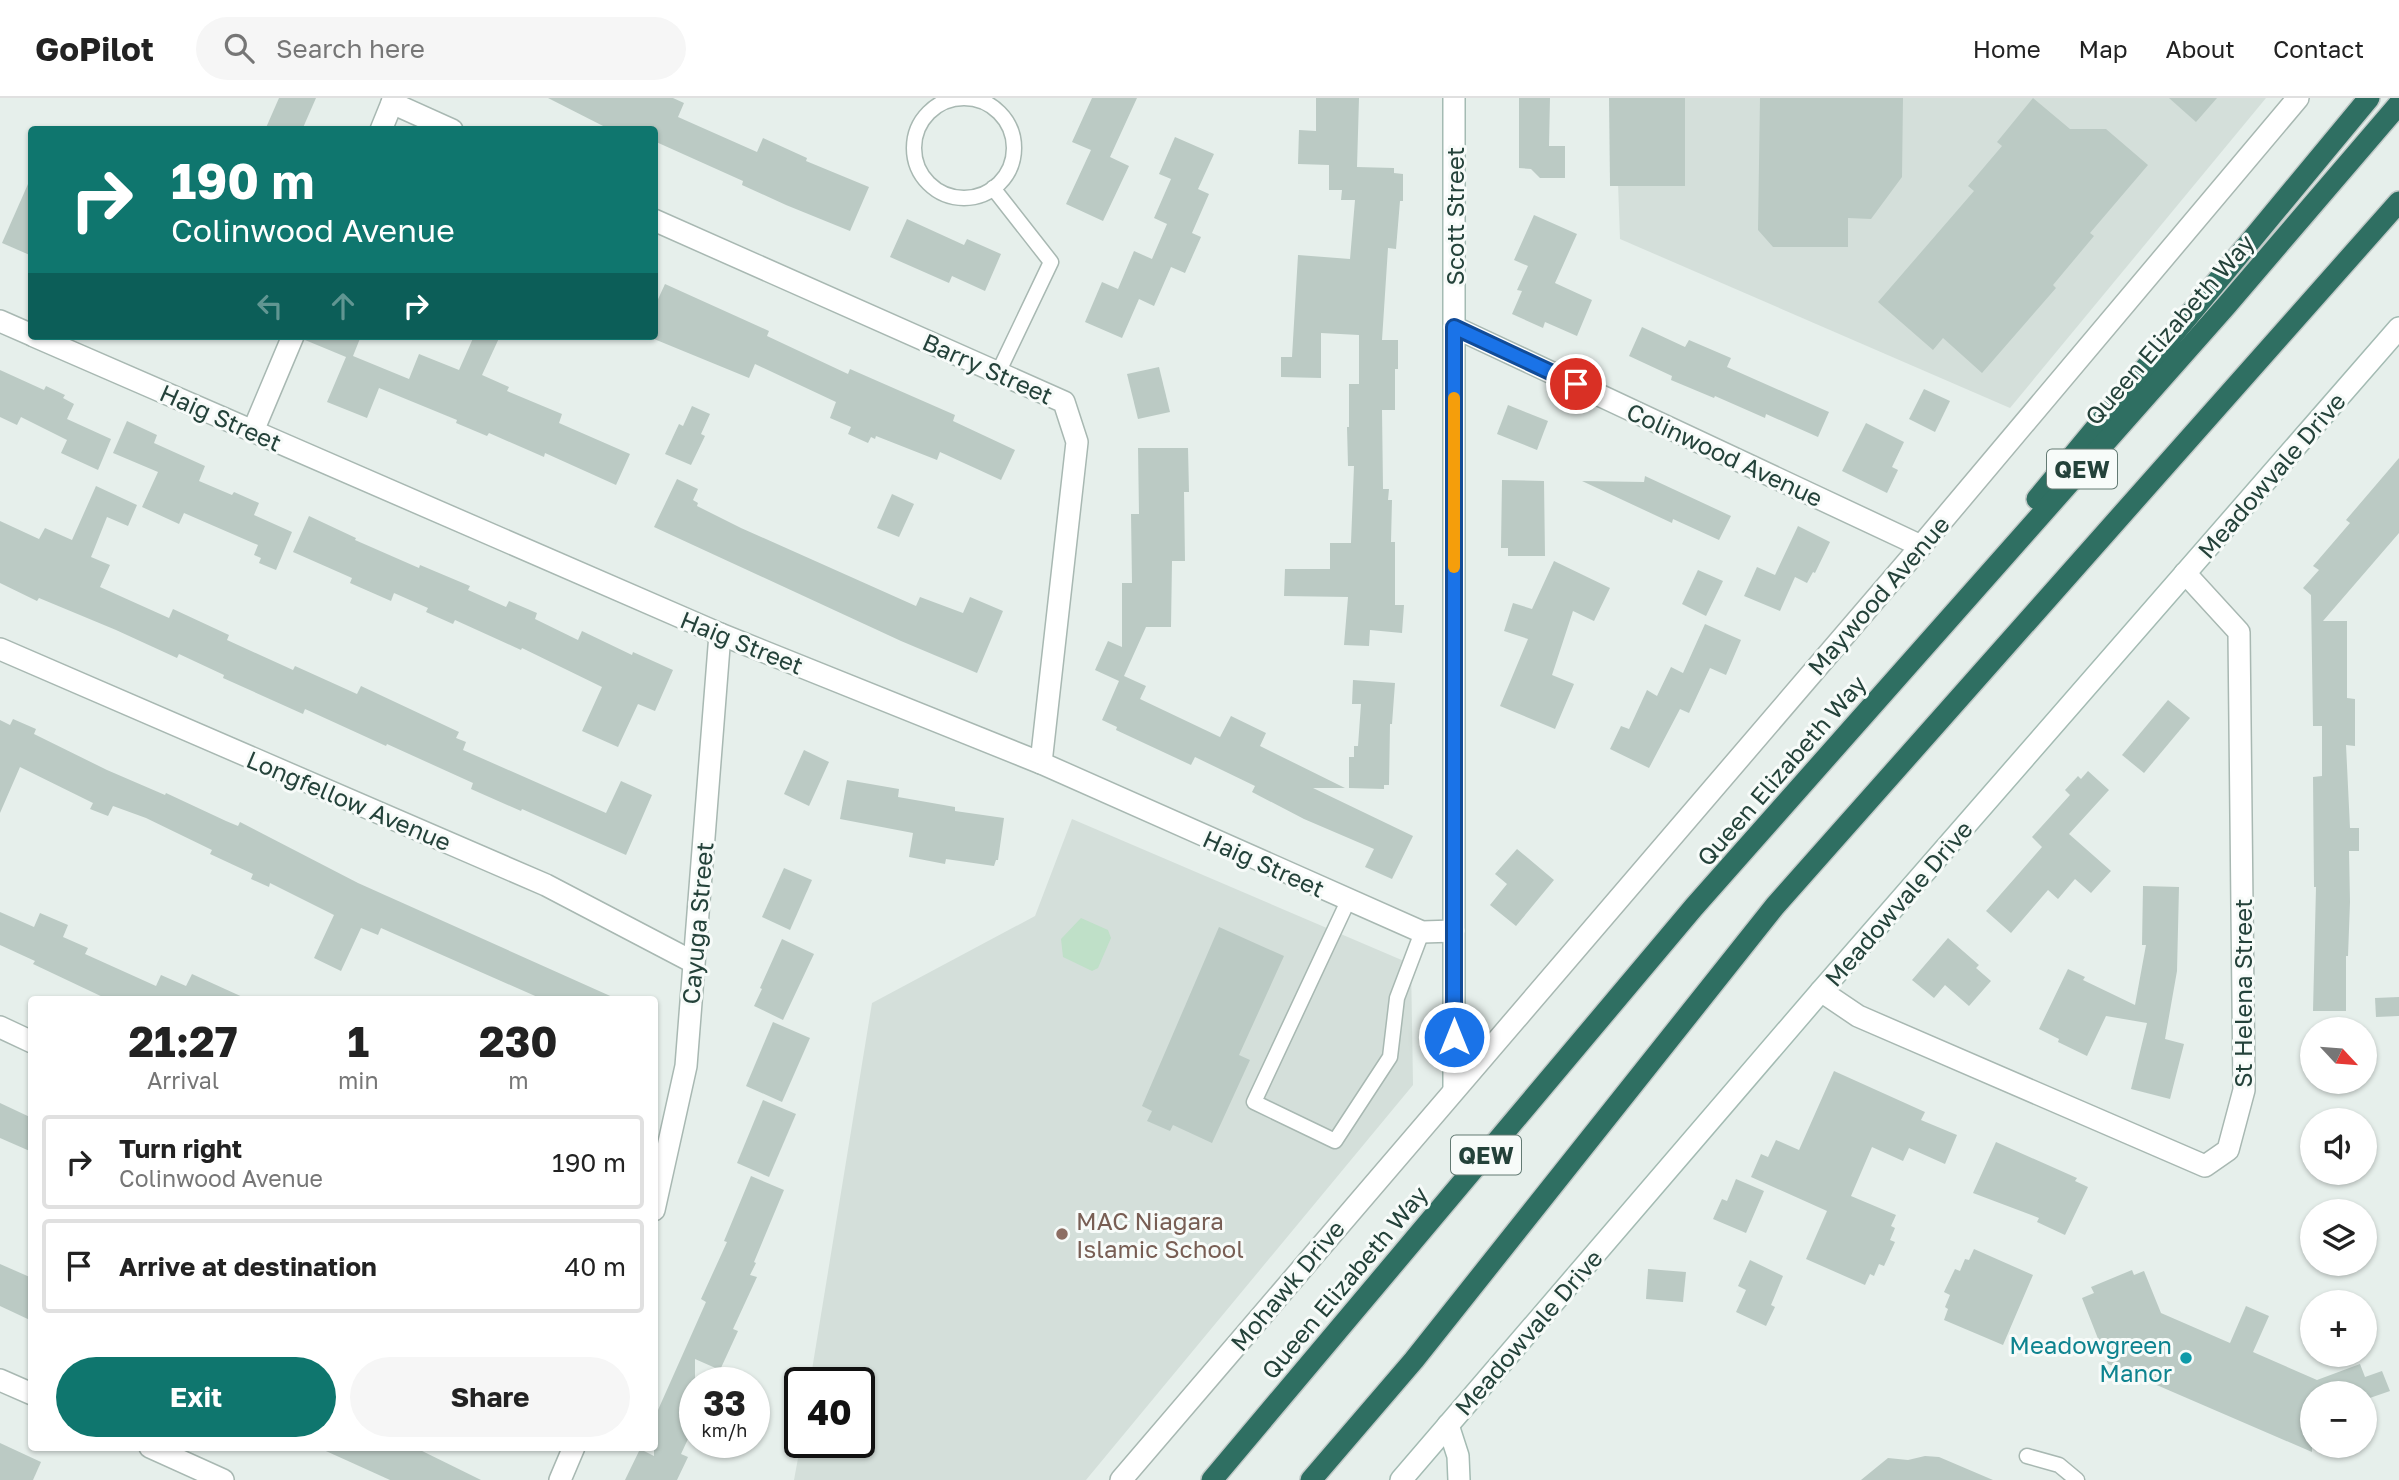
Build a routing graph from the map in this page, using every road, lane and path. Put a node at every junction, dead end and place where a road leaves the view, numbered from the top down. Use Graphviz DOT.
graph roads {
  1 [pos="1454,98"];
  2 [pos="2298,98"];
  3 [pos="2369,98"];
  4 [pos="393,100"];
  5 [pos="2399,104"];
  6 [pos="383,126"];
  7 [pos="445,126"];
  8 [pos="993,188"];
  9 [pos="2399,202"];
  10 [pos="658,222"];
  11 [pos="0,321"];
  12 [pos="1454,327"];
  13 [pos="2399,328"];
  14 [pos="28,333"];
  15 [pos="44,340"];
  16 [pos="291,340"];
  17 [pos="998,373"];
  18 [pos="253,431"];
  19 [pos="1921,546"];
  20 [pos="2185,573"];
  21 [pos="720,634"];
  22 [pos="0,649"];
  23 [pos="1041,763"];
  24 [pos="1761,832"];
  25 [pos="1348,901"];
  26 [pos="1454,931"];
  27 [pos="1422,932"];
  28 [pos="693,962"];
  29 [pos="1821,991"];
  30 [pos="0,1027"];
  31 [pos="28,1040"];
  32 [pos="1454,1090"];
  33 [pos="658,1192"];
  34 [pos="0,1380"];
  35 [pos="28,1392"];
  36 [pos="1448,1425"];
  37 [pos="159,1451"];
  38 [pos="572,1451"];
  39 [pos="2027,1456"];
  40 [pos="1411,1476"];
  41 [pos="223,1480"];
  42 [pos="560,1480"];
  43 [pos="1121,1480"];
  44 [pos="1212,1480"];
  45 [pos="1311,1480"];
  46 [pos="1459,1480"];
  47 [pos="2077,1480"];
  1 -- 12 [label="street, Scott Street"];
  2 -- 19 [label="street, Maywood Avenue"];
  3 -- 24 [label="highway"];
  4 -- 6 [label="street"];
  4 -- 7 [label="street"];
  5 -- 24 [label="highway, Queen Elizabeth Way / QEW"];
  8 -- 8 [label="lane"];
  8 -- 17 [label="lane"];
  9 -- 45 [label="highway, QEW"];
  10 -- 17 [label="street, Barry Street"];
  11 -- 14 [label="street, Haig Street"];
  12 -- 19 [label="street, Colinwood Avenue"];
  12 -- 26 [label="street, Scott Street"];
  13 -- 20 [label="street, Meadowvale Drive"];
  15 -- 18 [label="street, Haig Street"];
  16 -- 18 [label="street"];
  17 -- 23 [label="street, Barry Street"];
  18 -- 21 [label="street, Haig Street"];
  19 -- 32 [label="street, Maywood Avenue"];
  20 -- 29 [label="street, Meadowvale Drive"];
  20 -- 29 [label="street, St Helena Street"];
  21 -- 23 [label="street, Haig Street"];
  21 -- 28 [label="street, Cayuga Street"];
  22 -- 28 [label="street, Longfellow Avenue"];
  23 -- 25 [label="street, Haig Street"];
  24 -- 44 [label="highway, Queen Elizabeth Way / QEW"];
  25 -- 27 [label="street, Haig Street"];
  25 -- 27 [label="lane"];
  26 -- 27 [label="street, Haig Street"];
  26 -- 32 [label="street, Scott Street"];
  28 -- 33 [label="street, Cayuga Street"];
  29 -- 36 [label="street, Meadowvale Drive"];
  30 -- 31 [label="street"];
  32 -- 43 [label="street, Mohawk Drive"];
  34 -- 35 [label="street"];
  36 -- 40 [label="street, Meadowvale Drive"];
  36 -- 46 [label="street"];
  37 -- 41 [label="street"];
  38 -- 42 [label="street"];
  39 -- 47 [label="lane"];
}
